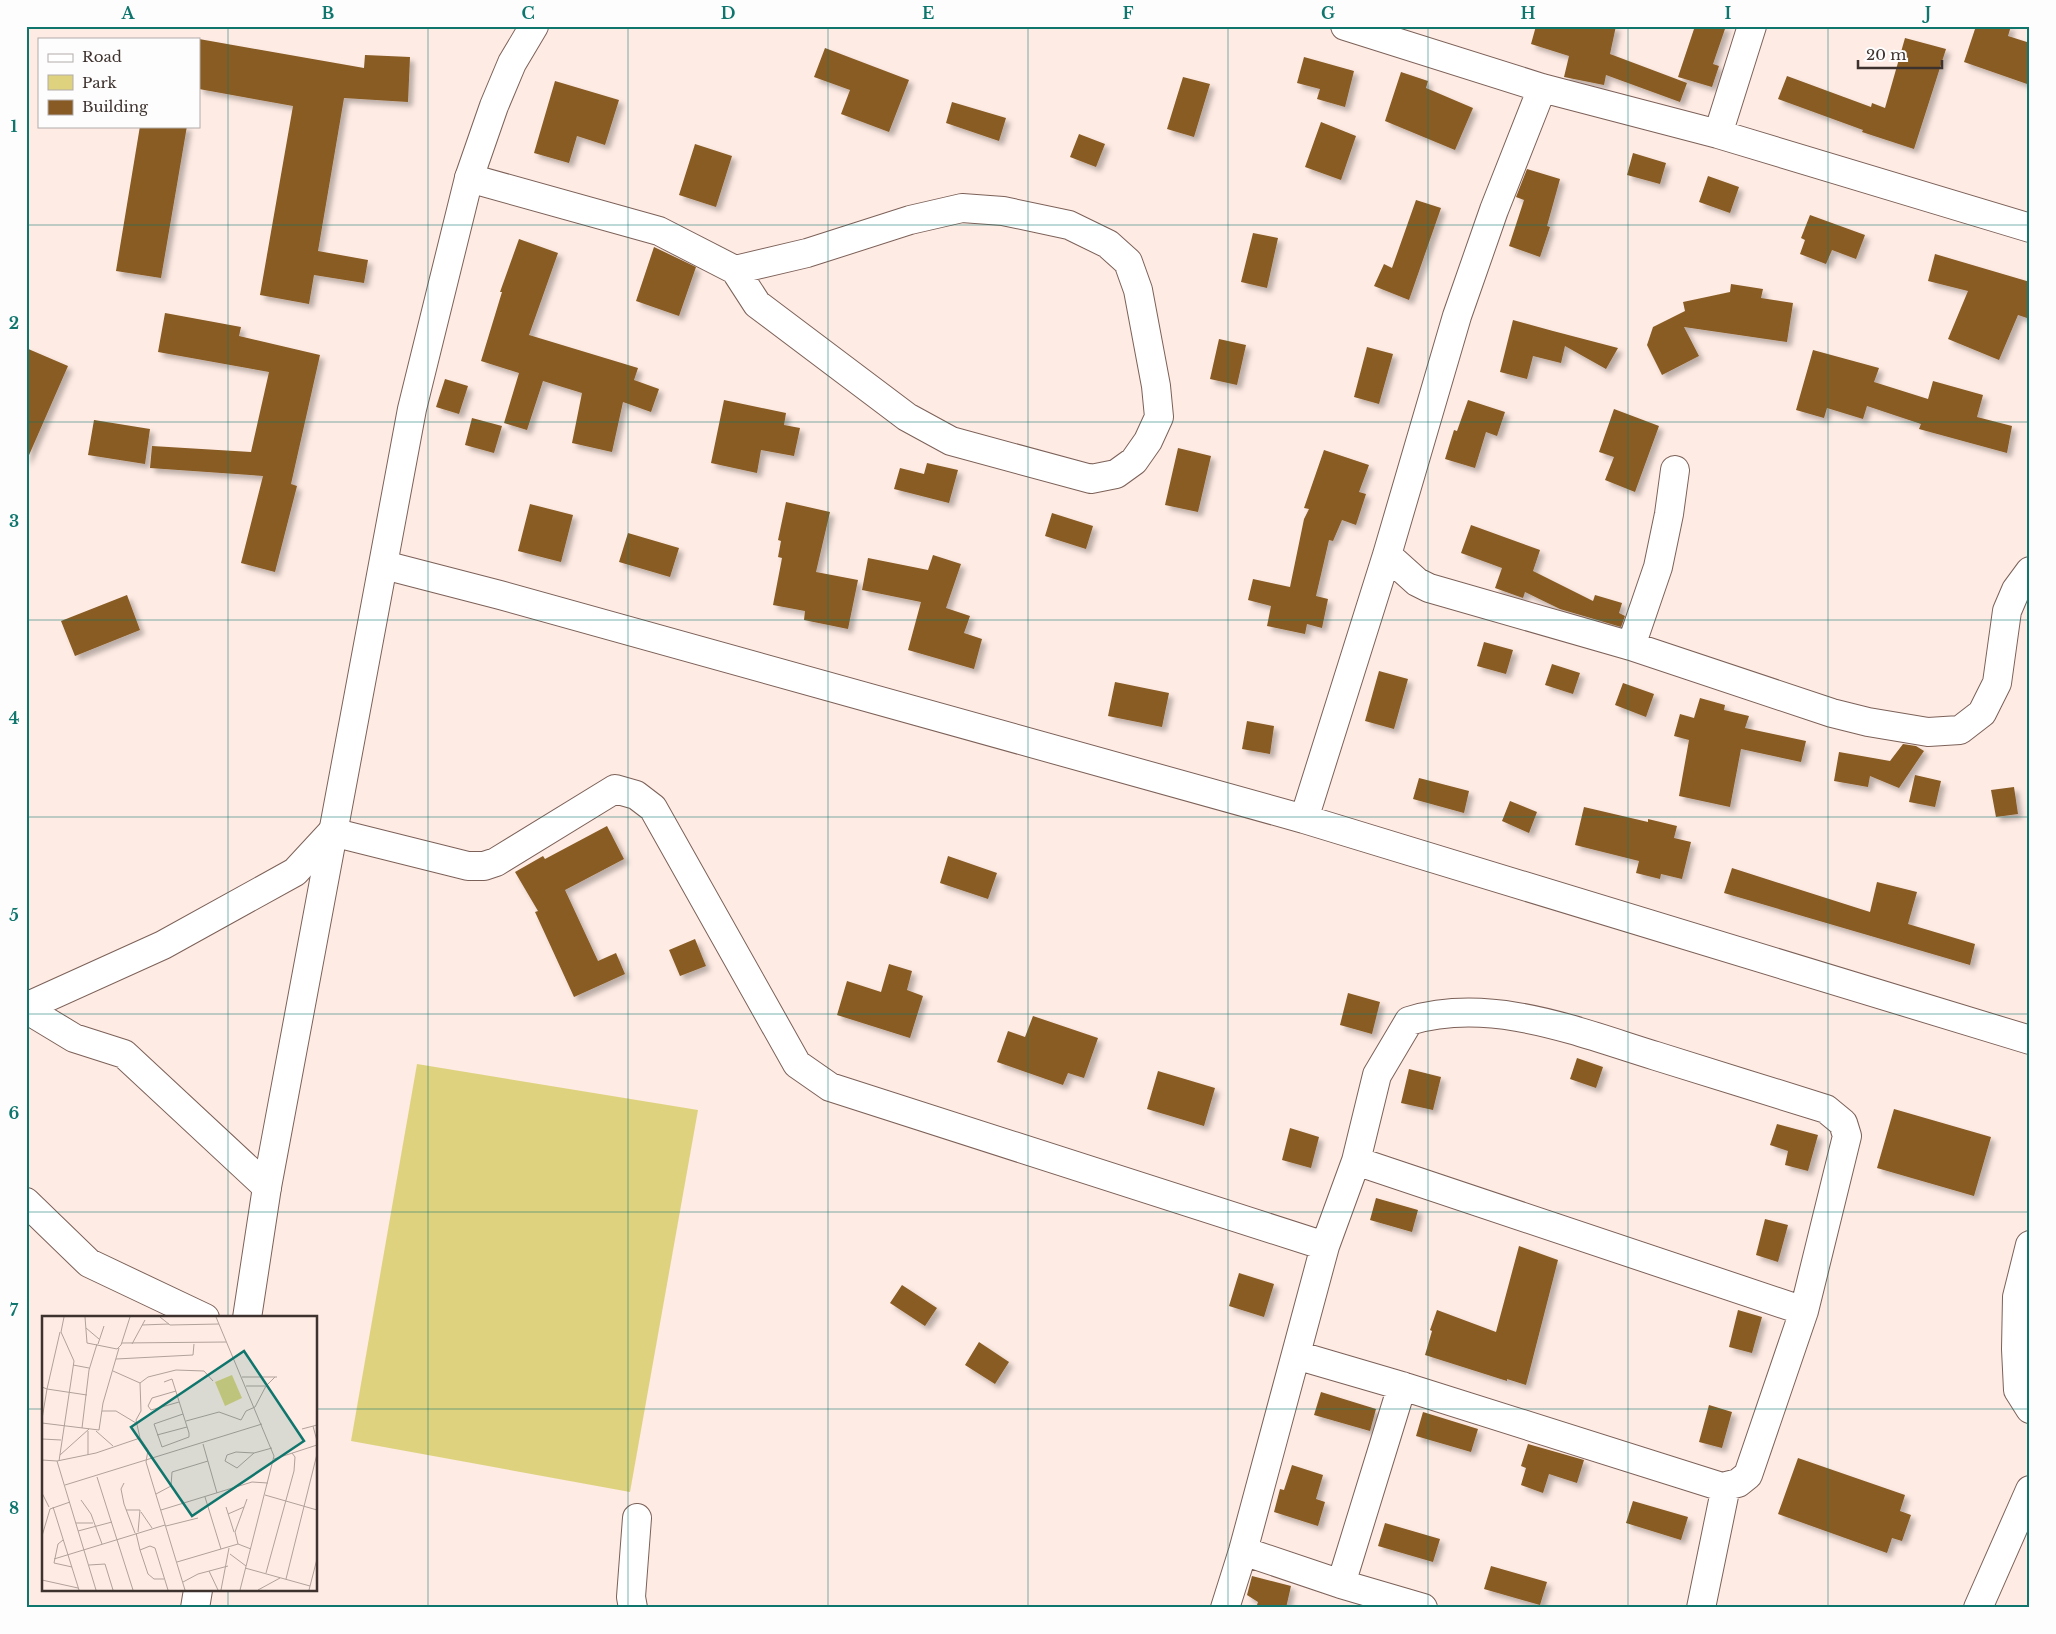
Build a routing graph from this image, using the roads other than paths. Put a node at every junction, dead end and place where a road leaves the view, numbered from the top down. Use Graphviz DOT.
graph roads {
  1 [pos="534,26"];
  2 [pos="1345,26"];
  3 [pos="1752,26"];
  4 [pos="1542,88"];
  5 [pos="1718,134"];
  6 [pos="469,178"];
  7 [pos="2030,228"];
  8 [pos="735,270"];
  9 [pos="1675,470"];
  10 [pos="1387,555"];
  11 [pos="384,565"];
  12 [pos="2030,571"];
  13 [pos="1631,646"];
  14 [pos="1304,819"];
  15 [pos="332,832"];
  16 [pos="26,1008"];
  17 [pos="2030,1040"];
  18 [pos="1356,1161"];
  19 [pos="267,1187"];
  20 [pos="26,1202"];
  21 [pos="2030,1245"];
  22 [pos="1325,1246"];
  23 [pos="1804,1311"];
  24 [pos="201,1316"];
  25 [pos="246,1316"];
  26 [pos="1296,1355"];
  27 [pos="1402,1386"];
  28 [pos="2030,1409"];
  29 [pos="1726,1486"];
  30 [pos="2030,1490"];
  31 [pos="637,1518"];
  32 [pos="1242,1551"];
  33 [pos="1341,1584"];
  34 [pos="198,1592"];
  35 [pos="194,1608"];
  36 [pos="633,1608"];
  37 [pos="1225,1608"];
  38 [pos="1422,1608"];
  39 [pos="1701,1608"];
  40 [pos="1978,1608"];
  1 -- 6 [label="street"];
  2 -- 4 [label="street"];
  3 -- 5 [label="street"];
  4 -- 5 [label="street"];
  4 -- 10 [label="street"];
  5 -- 7 [label="street"];
  6 -- 8 [label="street"];
  6 -- 11 [label="street"];
  8 -- 8 [label="street"];
  9 -- 13 [label="street"];
  10 -- 13 [label="street"];
  10 -- 14 [label="street"];
  11 -- 14 [label="street"];
  11 -- 15 [label="street"];
  12 -- 13 [label="street"];
  14 -- 17 [label="street"];
  15 -- 16 [label="street"];
  15 -- 19 [label="street"];
  15 -- 22 [label="street"];
  16 -- 19 [label="street"];
  18 -- 22 [label="street"];
  18 -- 23 [label="street"];
  18 -- 23 [label="street"];
  19 -- 25 [label="street"];
  20 -- 24 [label="street"];
  21 -- 28 [label="street"];
  22 -- 26 [label="street"];
  23 -- 29 [label="street"];
  26 -- 27 [label="street"];
  26 -- 32 [label="street"];
  27 -- 29 [label="street"];
  27 -- 33 [label="street"];
  29 -- 39 [label="street"];
  30 -- 40 [label="street"];
  31 -- 36 [label="street"];
  32 -- 33 [label="street"];
  32 -- 37 [label="street"];
  33 -- 38 [label="street"];
  34 -- 35 [label="street"];
}
